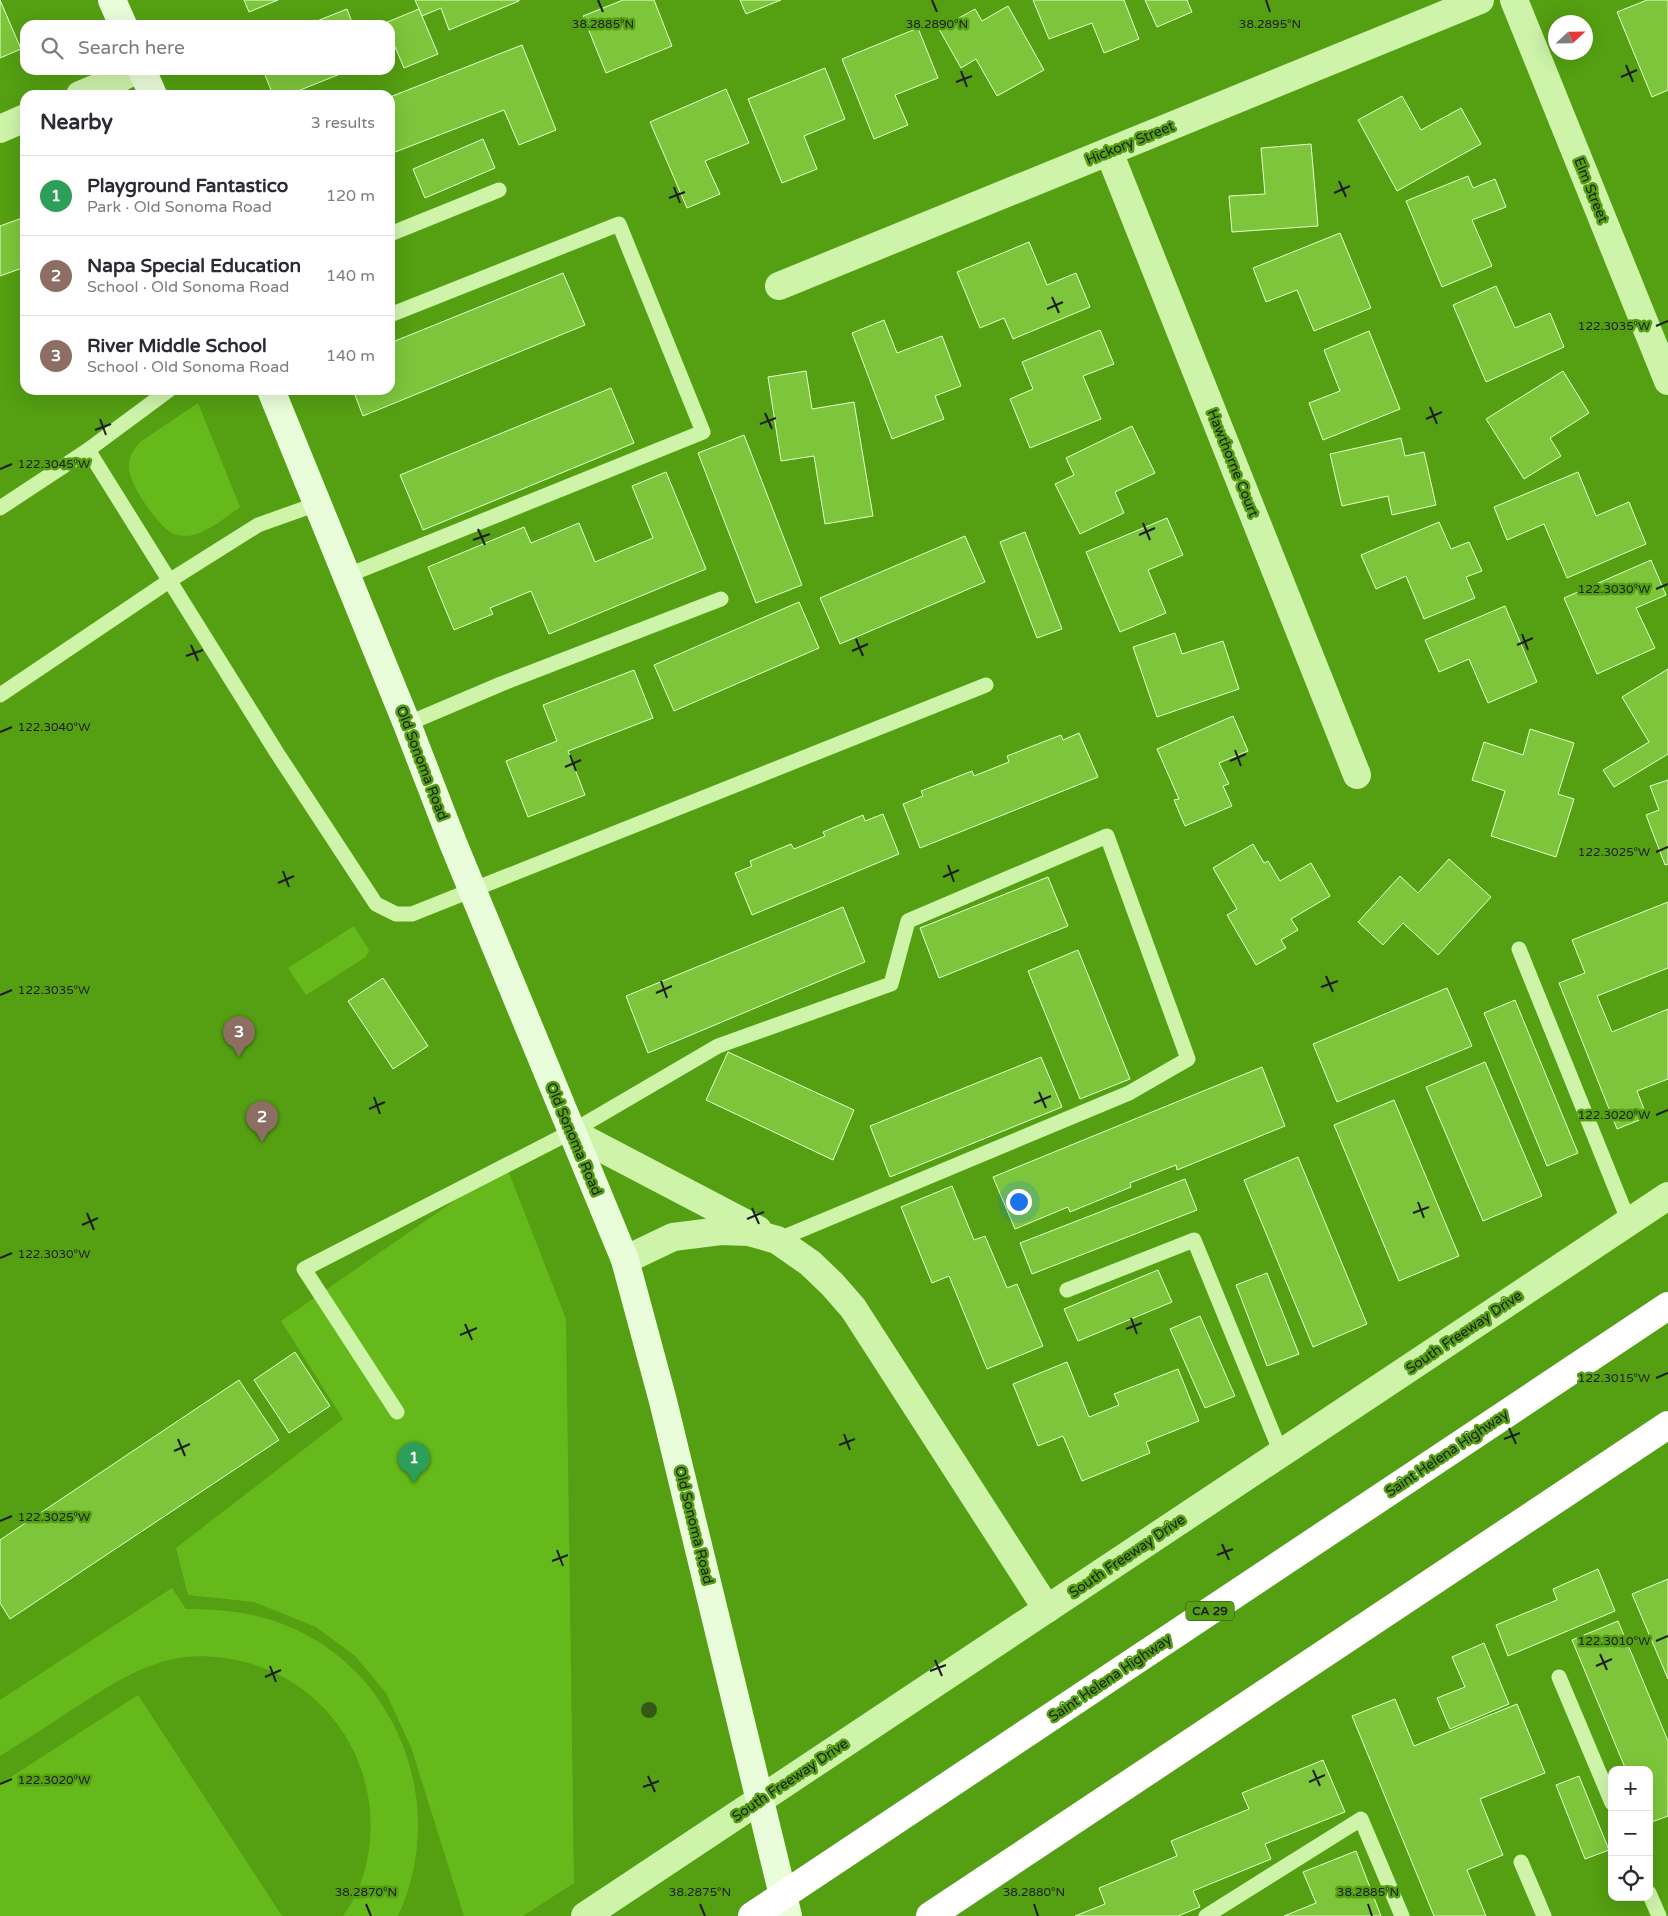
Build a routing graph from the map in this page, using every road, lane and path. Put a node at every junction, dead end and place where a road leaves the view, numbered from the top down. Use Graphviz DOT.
graph roads {
  1 [pos="112,0"];
  2 [pos="1480,0"];
  3 [pos="1514,0"];
  4 [pos="121,20"];
  5 [pos="125,75"];
  6 [pos="144,75"];
  7 [pos="92,90"];
  8 [pos="150,90"];
  9 [pos="20,120"];
  10 [pos="0,128"];
  11 [pos="1109,152"];
  12 [pos="499,190"];
  13 [pos="395,232"];
  14 [pos="779,286"];
  15 [pos="395,313"];
  16 [pos="1668,381"];
  17 [pos="162,395"];
  18 [pos="273,395"];
  19 [pos="88,450"];
  20 [pos="317,504"];
  21 [pos="0,508"];
  22 [pos="346,576"];
  23 [pos="169,581"];
  24 [pos="721,599"];
  25 [pos="986,685"];
  26 [pos="0,695"];
  27 [pos="406,724"];
  28 [pos="1357,775"];
  29 [pos="473,889"];
  30 [pos="1519,949"];
  31 [pos="571,1132"];
  32 [pos="1668,1196"];
  33 [pos="1629,1222"];
  34 [pos="777,1240"];
  35 [pos="625,1260"];
  36 [pos="1067,1290"];
  37 [pos="1668,1306"];
  38 [pos="397,1412"];
  39 [pos="1668,1425"];
  40 [pos="1281,1453"];
  41 [pos="1047,1609"];
  42 [pos="1559,1677"];
  43 [pos="1608,1793"];
  44 [pos="1521,1862"];
  45 [pos="1652,1901"];
  46 [pos="585,1916"];
  47 [pos="752,1916"];
  48 [pos="788,1916"];
  49 [pos="930,1916"];
  50 [pos="1206,1916"];
  51 [pos="1402,1916"];
  52 [pos="1544,1916"];
  53 [pos="1659,1916"];
  1 -- 4 [label="main road"];
  2 -- 11 [label="street, Hickory Street"];
  3 -- 16 [label="street, Elm Street"];
  5 -- 7 [label="street"];
  6 -- 8 [label="main road"];
  9 -- 10 [label="street"];
  11 -- 14 [label="street, Hickory Street"];
  11 -- 28 [label="street, Hawthorne Court"];
  12 -- 13 [label="lane"];
  15 -- 22 [label="lane"];
  17 -- 19 [label="lane"];
  18 -- 20 [label="main road, Old Sonoma Road"];
  19 -- 21 [label="lane"];
  19 -- 23 [label="lane"];
  20 -- 22 [label="main road, Old Sonoma Road"];
  20 -- 23 [label="lane"];
  22 -- 27 [label="main road, Old Sonoma Road"];
  23 -- 26 [label="lane"];
  23 -- 29 [label="lane"];
  24 -- 27 [label="lane"];
  25 -- 29 [label="lane"];
  27 -- 29 [label="main road, Old Sonoma Road"];
  29 -- 31 [label="main road, Old Sonoma Road"];
  30 -- 33 [label="lane"];
  31 -- 34 [label="street"];
  31 -- 34 [label="lane"];
  31 -- 35 [label="main road, Old Sonoma Road"];
  31 -- 38 [label="lane"];
  32 -- 33 [label="street, South Freeway Drive"];
  33 -- 40 [label="street, South Freeway Drive"];
  34 -- 35 [label="street"];
  34 -- 41 [label="street"];
  35 -- 48 [label="main road, Old Sonoma Road"];
  36 -- 40 [label="lane"];
  37 -- 47 [label="highway, Saint Helena Highway / CA 29"];
  39 -- 49 [label="highway"];
  40 -- 41 [label="street, South Freeway Drive"];
  41 -- 46 [label="street, South Freeway Drive"];
  42 -- 43 [label="lane"];
  44 -- 52 [label="lane"];
  45 -- 53 [label="lane"];
  50 -- 51 [label="lane"];
}
